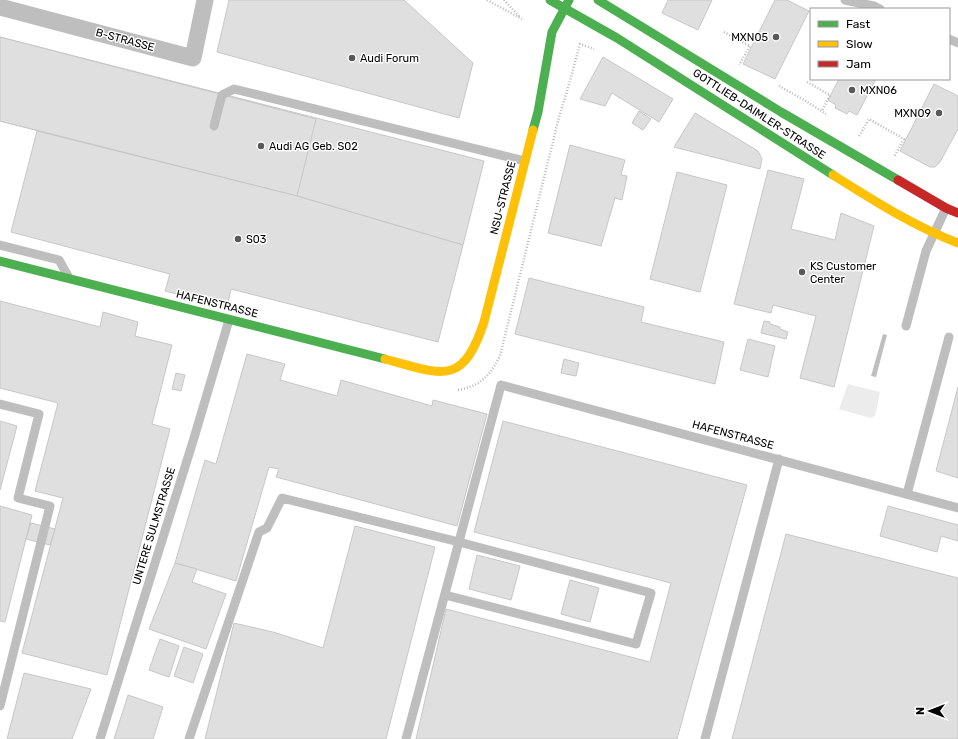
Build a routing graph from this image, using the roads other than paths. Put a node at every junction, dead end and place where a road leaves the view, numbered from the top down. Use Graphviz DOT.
graph roads {
  1 [pos="7,0"];
  2 [pos="205,0"];
  3 [pos="550,0"];
  4 [pos="598,0"];
  5 [pos="845,0"];
  6 [pos="0,1"];
  7 [pos="567,4"];
  8 [pos="0,7"];
  9 [pos="878,8"];
  10 [pos="214,126"];
  11 [pos="525,161"];
  12 [pos="946,208"];
  13 [pos="958,213"];
  14 [pos="934,234"];
  15 [pos="958,243"];
  16 [pos="0,246"];
  17 [pos="0,261"];
  18 [pos="70,279"];
  19 [pos="229,320"];
  20 [pos="906,326"];
  21 [pos="949,337"];
  22 [pos="427,370"];
  23 [pos="0,404"];
  24 [pos="779,459"];
  25 [pos="907,494"];
  26 [pos="958,508"];
  27 [pos="459,542"];
  28 [pos="445,594"];
  29 [pos="0,706"];
  30 [pos="100,739"];
  31 [pos="189,739"];
  32 [pos="406,739"];
  33 [pos="705,739"];
  1 -- 6 [label="street"];
  2 -- 8 [label="street, B-STRASSE"];
  3 -- 7 [label="main road, GOTTLIEB-DAIMLER-STRASSE"];
  4 -- 12 [label="main road, GOTTLIEB-DAIMLER-STRASSE"];
  5 -- 9 [label="lane"];
  7 -- 11 [label="main road, NSU-STRASSE"];
  7 -- 14 [label="main road, GOTTLIEB-DAIMLER-STRASSE"];
  10 -- 11 [label="lane"];
  11 -- 22 [label="main road, NSU-STRASSE"];
  12 -- 13 [label="main road, GOTTLIEB-DAIMLER-STRASSE"];
  12 -- 14 [label="lane"];
  14 -- 15 [label="main road, GOTTLIEB-DAIMLER-STRASSE"];
  14 -- 20 [label="lane"];
  16 -- 18 [label="lane"];
  17 -- 18 [label="main road, HAFENSTRASSE"];
  18 -- 19 [label="main road, HAFENSTRASSE"];
  19 -- 22 [label="main road, HAFENSTRASSE"];
  19 -- 30 [label="lane, UNTERE SULMSTRASSE"];
  21 -- 25 [label="lane"];
  23 -- 29 [label="lane"];
  24 -- 25 [label="lane, HAFENSTRASSE"];
  24 -- 27 [label="lane, HAFENSTRASSE"];
  24 -- 33 [label="lane"];
  25 -- 26 [label="lane, HAFENSTRASSE"];
  27 -- 28 [label="lane"];
  27 -- 28 [label="lane"];
  27 -- 31 [label="lane"];
  28 -- 32 [label="lane"];
}
